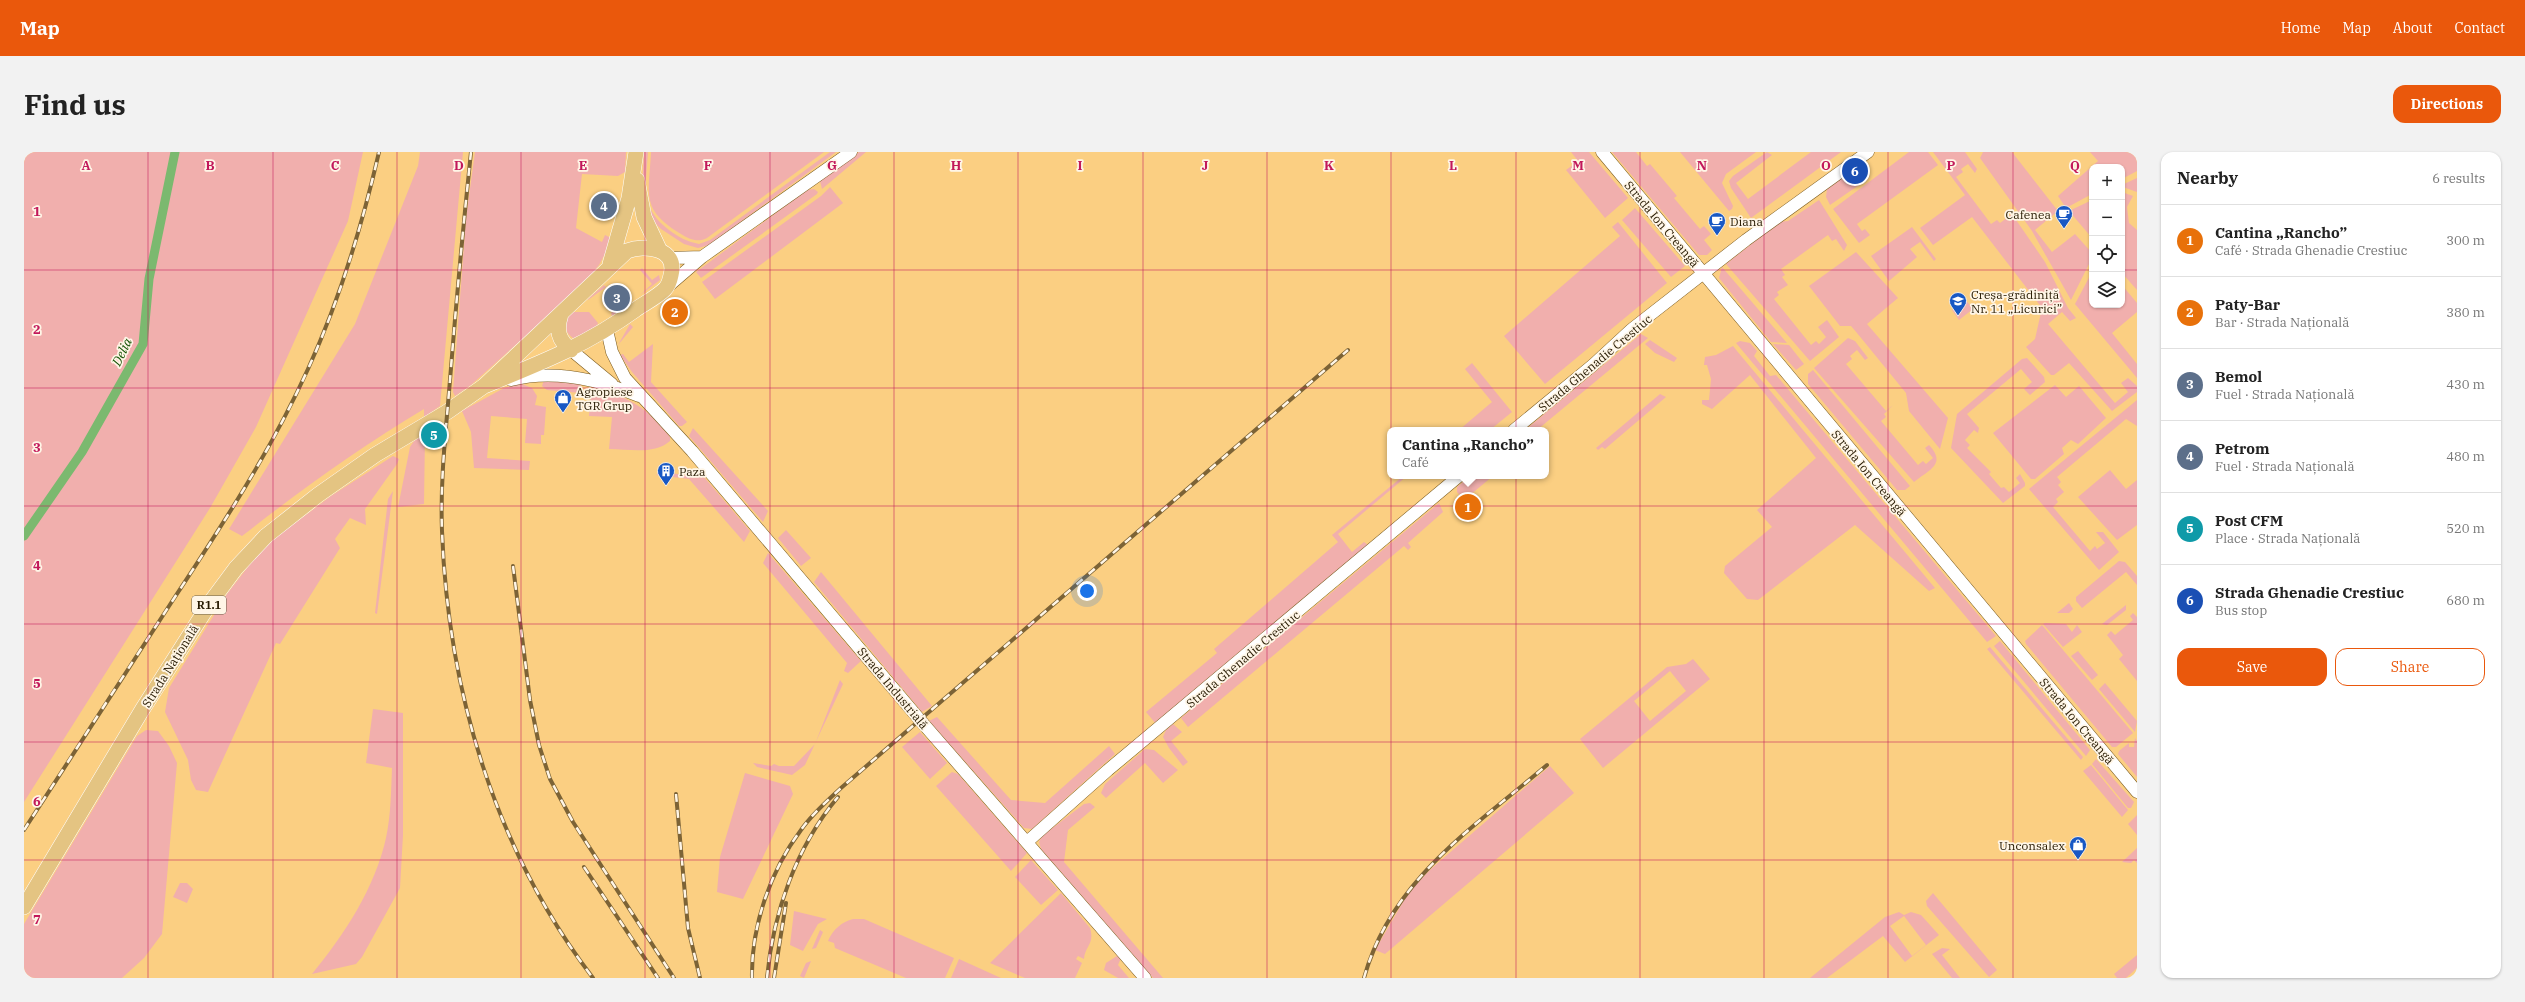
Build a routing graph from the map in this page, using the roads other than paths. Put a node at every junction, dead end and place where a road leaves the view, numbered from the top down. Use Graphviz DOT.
graph roads {
  1 [pos="851,152"];
  2 [pos="1602,152"];
  3 [pos="1868,152"];
  4 [pos="636,159"];
  5 [pos="664,254"];
  6 [pos="702,257"];
  7 [pos="608,269"];
  8 [pos="1704,275"];
  9 [pos="666,288"];
  10 [pos="561,314"];
  11 [pos="607,330"];
  12 [pos="571,350"];
  13 [pos="484,386"];
  14 [pos="615,386"];
  15 [pos="642,398"];
  16 [pos="1518,427"];
  17 [pos="1455,479"];
  18 [pos="2137,792"];
  19 [pos="1027,842"];
  20 [pos="24,907"];
  21 [pos="1145,978"];
  1 -- 6 [label="street"];
  2 -- 8 [label="street, Strada Ion Creangă"];
  3 -- 8 [label="street, Strada Ghenadie Crestiuc"];
  4 -- 5 [label="main road, Strada Națională"];
  4 -- 7 [label="main road, Strada Națională"];
  5 -- 6 [label="street"];
  5 -- 7 [label="main road, Strada Națională"];
  5 -- 9 [label="main road, Strada Națională"];
  6 -- 9 [label="street"];
  7 -- 10 [label="main road, Strada Națională"];
  8 -- 16 [label="street, Strada Ghenadie Crestiuc"];
  8 -- 18 [label="street, Strada Ion Creangă"];
  9 -- 11 [label="main road, Strada Națională"];
  10 -- 12 [label="main road"];
  10 -- 13 [label="main road, Strada Națională"];
  11 -- 12 [label="main road, Strada Națională"];
  11 -- 15 [label="street, Strada Industrială"];
  12 -- 13 [label="main road, Strada Națională"];
  12 -- 14 [label="street, Strada Industrială"];
  13 -- 14 [label="street, Strada Industrială"];
  13 -- 20 [label="main road, Strada Națională / R1.1"];
  14 -- 15 [label="street, Strada Industrială"];
  15 -- 19 [label="street, Strada Industrială"];
  17 -- 19 [label="street, Strada Ghenadie Crestiuc"];
  19 -- 21 [label="street, Strada Industrială"];
}
